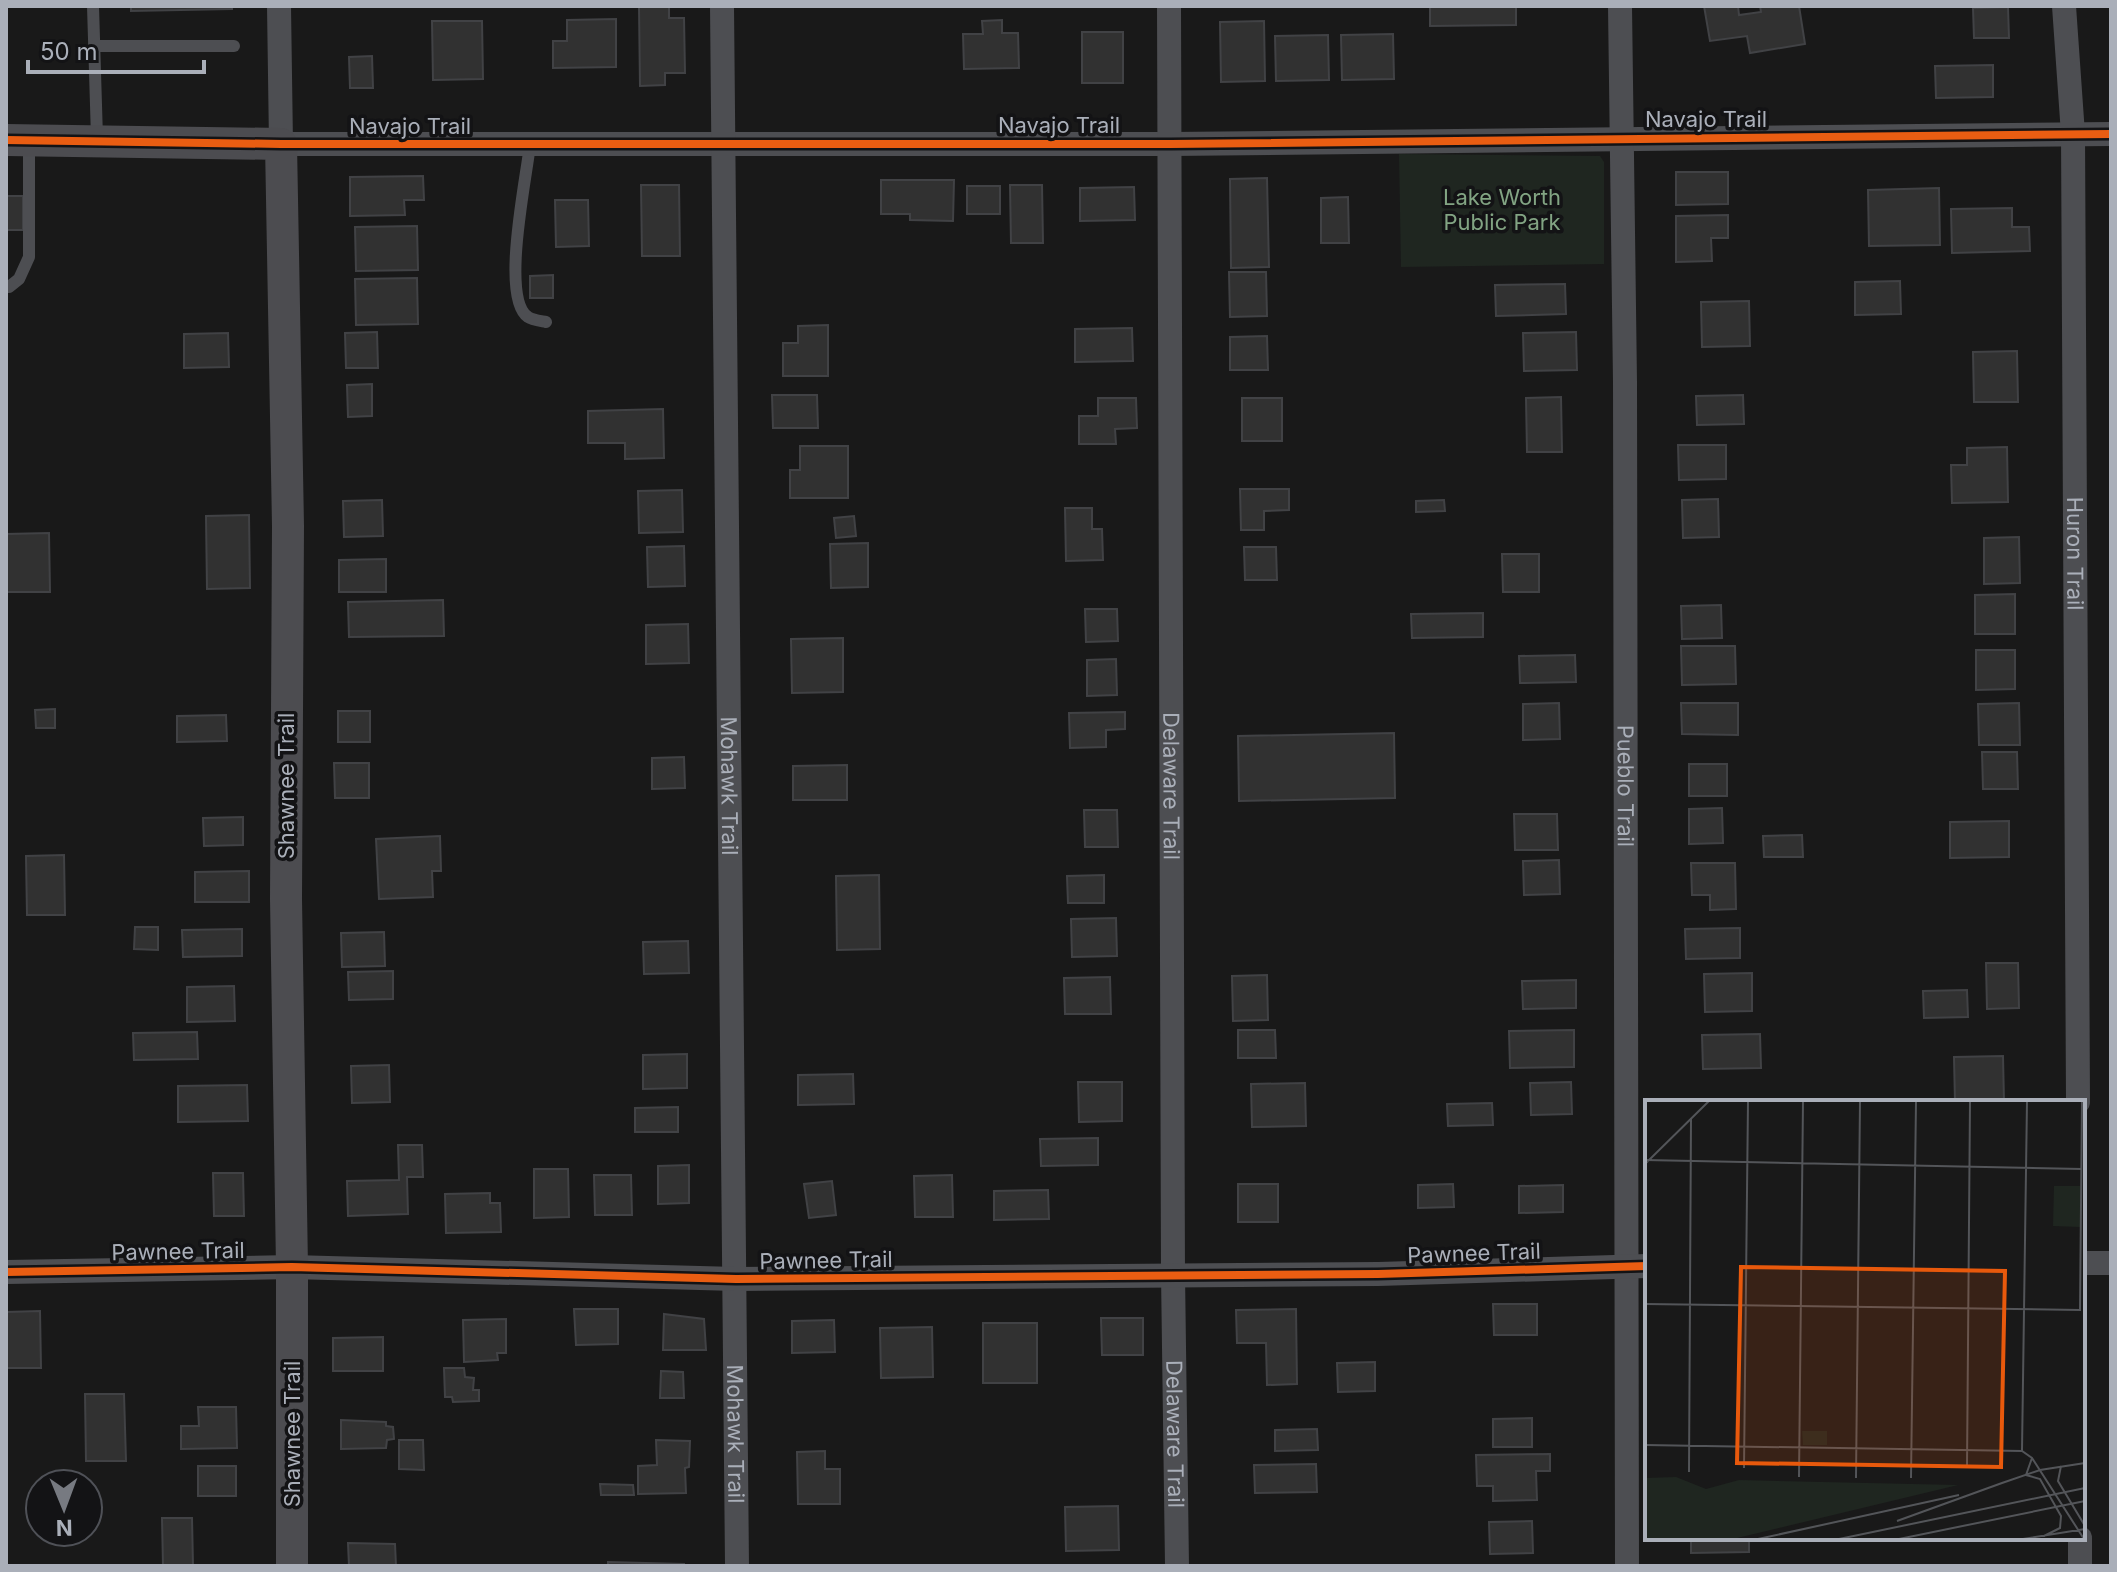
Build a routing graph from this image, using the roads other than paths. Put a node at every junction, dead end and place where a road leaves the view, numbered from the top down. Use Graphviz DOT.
graph roads {
  1 [pos="93,6"];
  2 [pos="279,6"];
  3 [pos="722,6"];
  4 [pos="1169,6"];
  5 [pos="1620,6"];
  6 [pos="2064,6"];
  7 [pos="94,46"];
  8 [pos="234,46"];
  9 [pos="2073,134"];
  10 [pos="2111,134"];
  11 [pos="1620,138"];
  12 [pos="18,140"];
  13 [pos="97,142"];
  14 [pos="723,143"];
  15 [pos="281,144"];
  16 [pos="530,144"];
  17 [pos="1171,144"];
  18 [pos="6,287"];
  19 [pos="546,322"];
  20 [pos="2078,1100"];
  21 [pos="2085,1263"];
  22 [pos="2111,1263"];
  23 [pos="1637,1266"];
  24 [pos="292,1267"];
  25 [pos="6,1272"];
  26 [pos="1173,1274"];
  27 [pos="736,1279"];
  28 [pos="2080,1540"];
  29 [pos="292,1566"];
  30 [pos="737,1566"];
  31 [pos="1177,1566"];
  32 [pos="1627,1566"];
  33 [pos="2080,1566"];
  1 -- 7 [label="lane"];
  2 -- 15 [label="street, Shawnee Trail"];
  3 -- 14 [label="street, Mohawk Trail"];
  4 -- 17 [label="street, Delaware Trail"];
  5 -- 11 [label="street, Pueblo Trail"];
  6 -- 9 [label="street, Huron Trail"];
  7 -- 8 [label="lane"];
  7 -- 13 [label="lane"];
  9 -- 10 [label="street, Navajo Trail"];
  9 -- 11 [label="street, Navajo Trail"];
  9 -- 20 [label="street, Huron Trail"];
  11 -- 17 [label="street, Navajo Trail"];
  11 -- 23 [label="street, Pueblo Trail"];
  12 -- 13 [label="street, Navajo Trail"];
  12 -- 18 [label="lane"];
  13 -- 15 [label="street, Navajo Trail"];
  14 -- 16 [label="street, Navajo Trail"];
  14 -- 17 [label="street, Navajo Trail"];
  14 -- 27 [label="street, Mohawk Trail"];
  15 -- 16 [label="street, Navajo Trail"];
  15 -- 24 [label="street, Shawnee Trail"];
  16 -- 19 [label="lane"];
  17 -- 26 [label="street, Delaware Trail"];
  21 -- 22 [label="street"];
  23 -- 26 [label="street, Pawnee Trail"];
  23 -- 32 [label="street, Pueblo Trail"];
  24 -- 25 [label="street, Pawnee Trail"];
  24 -- 27 [label="street, Pawnee Trail"];
  24 -- 29 [label="street, Shawnee Trail"];
  26 -- 27 [label="street, Pawnee Trail"];
  26 -- 31 [label="street, Delaware Trail"];
  27 -- 30 [label="street, Mohawk Trail"];
  28 -- 33 [label="street"];
}
